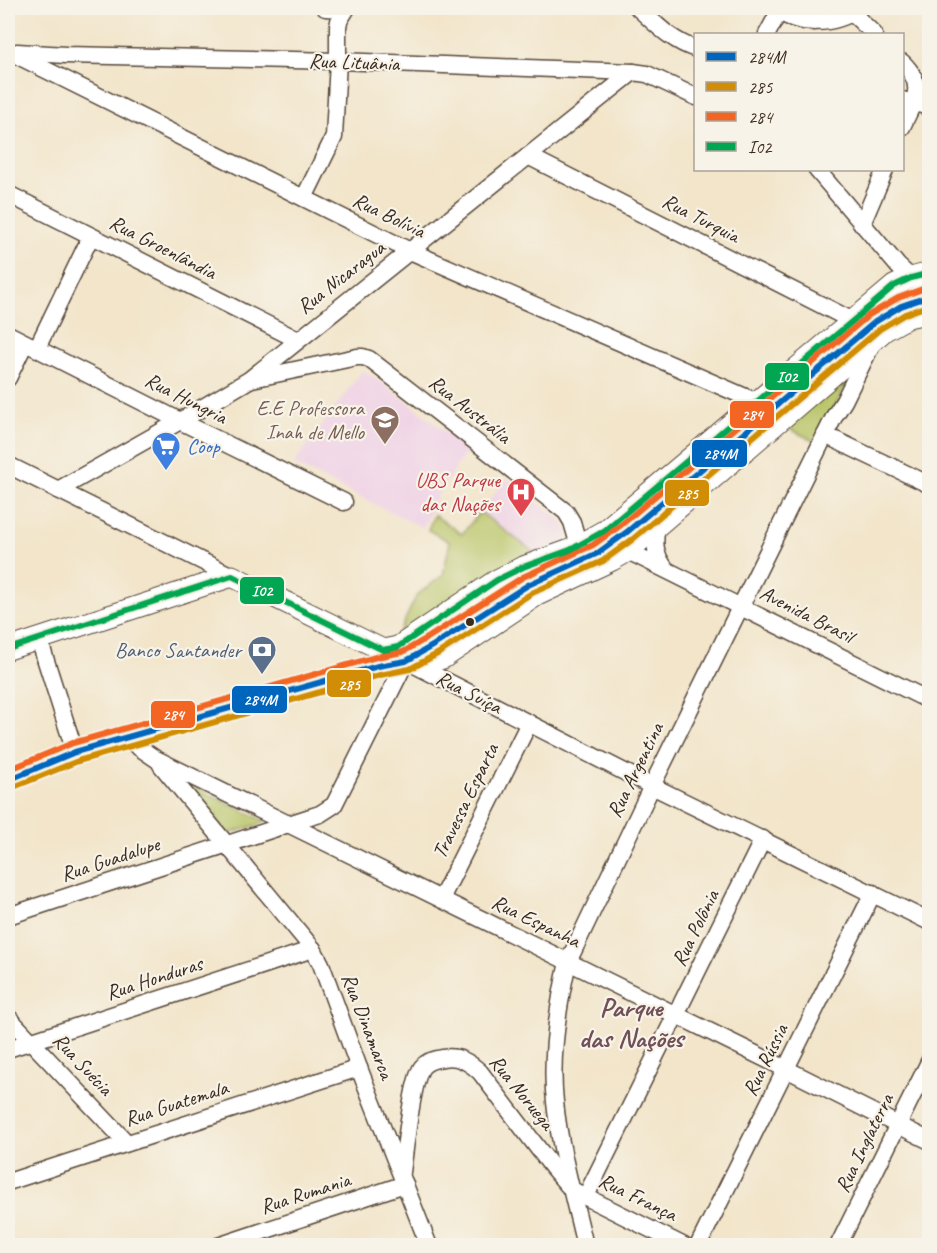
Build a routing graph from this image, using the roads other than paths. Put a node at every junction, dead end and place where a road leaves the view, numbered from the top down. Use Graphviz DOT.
graph roads {
  1 [pos="326,8"];
  2 [pos="346,8"];
  3 [pos="638,8"];
  4 [pos="777,10"];
  5 [pos="855,10"];
  6 [pos="767,33"];
  7 [pos="873,33"];
  8 [pos="694,48"];
  9 [pos="8,51"];
  10 [pos="338,61"];
  11 [pos="904,64"];
  12 [pos="633,72"];
  13 [pos="694,97"];
  14 [pos="907,102"];
  15 [pos="930,110"];
  16 [pos="904,121"];
  17 [pos="528,156"];
  18 [pos="818,171"];
  19 [pos="885,171"];
  20 [pos="8,194"];
  21 [pos="304,198"];
  22 [pos="862,224"];
  23 [pos="91,236"];
  24 [pos="410,251"];
  25 [pos="920,275"];
  26 [pos="930,289"];
  27 [pos="930,312"];
  28 [pos="853,321"];
  29 [pos="8,334"];
  30 [pos="874,340"];
  31 [pos="295,343"];
  32 [pos="31,345"];
  33 [pos="306,368"];
  34 [pos="8,378"];
  35 [pos="249,380"];
  36 [pos="757,402"];
  37 [pos="180,421"];
  38 [pos="825,435"];
  39 [pos="8,465"];
  40 [pos="930,485"];
  41 [pos="58,490"];
  42 [pos="344,502"];
  43 [pos="657,525"];
  44 [pos="579,546"];
  45 [pos="628,551"];
  46 [pos="665,568"];
  47 [pos="232,576"];
  48 [pos="740,606"];
  49 [pos="39,639"];
  50 [pos="8,649"];
  51 [pos="383,650"];
  52 [pos="406,661"];
  53 [pos="930,701"];
  54 [pos="529,723"];
  55 [pos="124,738"];
  56 [pos="75,752"];
  57 [pos="156,759"];
  58 [pos="194,777"];
  59 [pos="8,780"];
  60 [pos="652,786"];
  61 [pos="180,788"];
  62 [pos="334,805"];
  63 [pos="290,824"];
  64 [pos="763,839"];
  65 [pos="323,841"];
  66 [pos="227,844"];
  67 [pos="873,893"];
  68 [pos="441,899"];
  69 [pos="8,916"];
  70 [pos="930,921"];
  71 [pos="314,949"];
  72 [pos="568,962"];
  73 [pos="677,1015"];
  74 [pos="8,1017"];
  75 [pos="31,1042"];
  76 [pos="8,1049"];
  77 [pos="930,1060"];
  78 [pos="359,1068"];
  79 [pos="786,1069"];
  80 [pos="897,1125"];
  81 [pos="930,1141"];
  82 [pos="127,1143"];
  83 [pos="404,1179"];
  84 [pos="8,1182"];
  85 [pos="579,1193"];
  86 [pos="218,1245"];
  87 [pos="429,1245"];
  88 [pos="585,1245"];
  89 [pos="684,1245"];
  90 [pos="698,1245"];
  91 [pos="838,1245"];
  1 -- 2 [label="street"];
  2 -- 10 [label="street"];
  3 -- 8 [label="street"];
  4 -- 5 [label="street"];
  4 -- 6 [label="street"];
  5 -- 7 [label="street"];
  9 -- 10 [label="street, Rua Lituânia"];
  9 -- 21 [label="street, Rua Bolívia"];
  10 -- 12 [label="street, Rua Lituânia"];
  10 -- 21 [label="street"];
  11 -- 14 [label="street"];
  12 -- 13 [label="street, Rua Lituânia"];
  12 -- 17 [label="street, Rua Nicaragua"];
  14 -- 15 [label="street"];
  14 -- 16 [label="street"];
  17 -- 24 [label="street, Rua Nicaragua"];
  17 -- 28 [label="street, Rua Turquia"];
  18 -- 22 [label="street"];
  19 -- 22 [label="street"];
  20 -- 23 [label="street, Rua Groenlândia"];
  21 -- 24 [label="street, Rua Bolívia"];
  22 -- 25 [label="street"];
  23 -- 31 [label="street, Rua Groenlândia"];
  23 -- 32 [label="street"];
  24 -- 31 [label="street, Rua Nicaragua"];
  24 -- 36 [label="street, Rua Bolívia"];
  25 -- 26 [label="main road"];
  25 -- 28 [label="main road"];
  27 -- 30 [label="main road"];
  28 -- 36 [label="main road"];
  29 -- 32 [label="street, Rua Hungria"];
  30 -- 38 [label="street, Rua Argentina"];
  30 -- 43 [label="main road"];
  31 -- 33 [label="street"];
  31 -- 35 [label="street, Rua Nicaragua"];
  32 -- 34 [label="street"];
  32 -- 37 [label="street, Rua Hungria"];
  33 -- 35 [label="street, Rua Austrália"];
  33 -- 44 [label="street, Rua Austrália"];
  35 -- 37 [label="street, Rua Nicaragua"];
  36 -- 44 [label="main road"];
  37 -- 41 [label="street, Rua Nicaragua"];
  37 -- 42 [label="street, Rua Hungria"];
  38 -- 40 [label="street"];
  38 -- 48 [label="street, Rua Argentina"];
  39 -- 41 [label="street, Rua Suíça"];
  41 -- 47 [label="street, Rua Suíça"];
  43 -- 45 [label="main road"];
  43 -- 46 [label="street"];
  44 -- 51 [label="main road"];
  45 -- 46 [label="street, Avenida Brasil"];
  45 -- 52 [label="main road"];
  46 -- 48 [label="street, Avenida Brasil"];
  47 -- 49 [label="main road"];
  47 -- 51 [label="main road, Rua Suíça"];
  48 -- 53 [label="street, Avenida Brasil"];
  48 -- 60 [label="street, Rua Argentina"];
  49 -- 50 [label="main road"];
  49 -- 56 [label="street"];
  51 -- 52 [label="street, Rua Suíça"];
  52 -- 54 [label="street, Rua Suíça"];
  52 -- 55 [label="main road"];
  52 -- 62 [label="street"];
  54 -- 60 [label="street, Rua Suíça"];
  54 -- 68 [label="street, Travessa Esparta"];
  55 -- 56 [label="main road"];
  55 -- 57 [label="street, Rua Espanha"];
  56 -- 59 [label="main road"];
  57 -- 58 [label="street, Rua Espanha"];
  57 -- 61 [label="street, Rua Dinamarca"];
  58 -- 61 [label="street"];
  58 -- 63 [label="street, Rua Espanha"];
  60 -- 64 [label="street, Rua Suíça"];
  60 -- 72 [label="street, Rua Argentina"];
  61 -- 66 [label="street, Rua Dinamarca"];
  62 -- 63 [label="street, Rua Guadalupe"];
  62 -- 65 [label="street"];
  63 -- 65 [label="street, Rua Espanha"];
  63 -- 66 [label="street, Rua Guadalupe"];
  64 -- 67 [label="street, Rua Suíça"];
  64 -- 73 [label="street, Rua Polônia"];
  65 -- 68 [label="street, Rua Espanha"];
  66 -- 69 [label="street, Rua Guadalupe"];
  66 -- 71 [label="street, Rua Dinamarca"];
  67 -- 70 [label="street, Rua Suíça"];
  67 -- 79 [label="street, Rua Rússia"];
  68 -- 72 [label="street, Rua Espanha"];
  71 -- 75 [label="street, Rua Honduras"];
  71 -- 78 [label="street, Rua Dinamarca"];
  72 -- 73 [label="street, Rua Espanha"];
  72 -- 85 [label="street, Rua Argentina"];
  73 -- 79 [label="street, Rua Espanha"];
  73 -- 85 [label="street, Rua Polônia"];
  74 -- 75 [label="street, Rua Suécia"];
  75 -- 76 [label="street, Rua Honduras"];
  75 -- 82 [label="street, Rua Suécia"];
  77 -- 80 [label="street, Rua Inglaterra"];
  78 -- 82 [label="street, Rua Guatemala"];
  78 -- 83 [label="street, Rua Dinamarca"];
  79 -- 80 [label="street, Rua Espanha"];
  79 -- 90 [label="street, Rua Rússia"];
  80 -- 81 [label="street, Rua Espanha"];
  80 -- 91 [label="street, Rua Inglaterra"];
  82 -- 84 [label="street, Rua Guatemala"];
  83 -- 85 [label="street, Rua Noruega"];
  83 -- 86 [label="street, Rua Rumania"];
  83 -- 87 [label="street, Rua Dinamarca"];
  85 -- 88 [label="street, Rua Argentina"];
  85 -- 89 [label="street, Rua França"];
}
